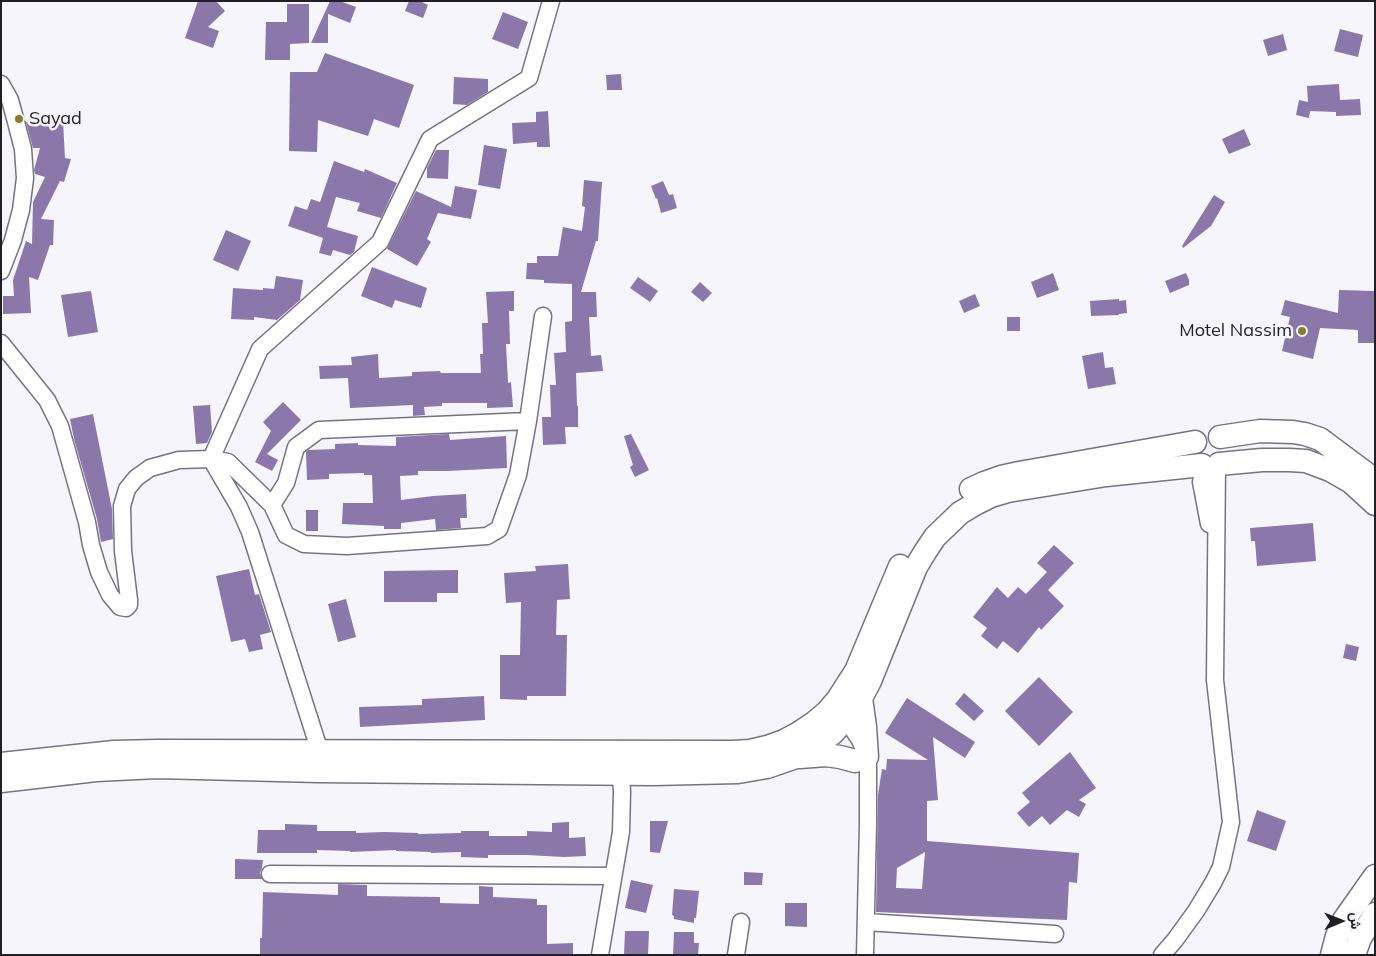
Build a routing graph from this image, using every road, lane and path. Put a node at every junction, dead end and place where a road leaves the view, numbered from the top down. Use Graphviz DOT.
graph roads {
  1 [pos="550,1"];
  2 [pos="1,84"];
  3 [pos="1,271"];
  4 [pos="543,316"];
  5 [pos="1,342"];
  6 [pos="528,421"];
  7 [pos="1220,437"];
  8 [pos="1195,442"];
  9 [pos="211,459"];
  10 [pos="1210,465"];
  11 [pos="1375,480"];
  12 [pos="1375,504"];
  13 [pos="272,505"];
  14 [pos="861,698"];
  15 [pos="834,718"];
  16 [pos="796,757"];
  17 [pos="861,759"];
  18 [pos="319,762"];
  19 [pos="1,764"];
  20 [pos="621,774"];
  21 [pos="1,781"];
  22 [pos="270,874"];
  23 [pos="613,876"];
  24 [pos="1375,876"];
  25 [pos="1375,914"];
  26 [pos="741,922"];
  27 [pos="866,922"];
  28 [pos="1056,934"];
  29 [pos="600,955"];
  30 [pos="736,955"];
  31 [pos="865,955"];
  32 [pos="1162,955"];
  33 [pos="1332,955"];
  34 [pos="1354,955"];
  1 -- 9 [label="street"];
  2 -- 3 [label="street"];
  4 -- 6 [label="street"];
  5 -- 9 [label="street"];
  6 -- 13 [label="street"];
  6 -- 13 [label="street"];
  7 -- 8 [label="main road"];
  7 -- 10 [label="main road"];
  7 -- 11 [label="main road"];
  8 -- 10 [label="main road"];
  8 -- 15 [label="main road"];
  9 -- 13 [label="street"];
  9 -- 18 [label="street"];
  10 -- 12 [label="main road"];
  10 -- 14 [label="main road"];
  10 -- 32 [label="street"];
  14 -- 15 [label="main road"];
  14 -- 17 [label="main road"];
  15 -- 16 [label="main road"];
  15 -- 17 [label="street"];
  15 -- 18 [label="main road"];
  16 -- 17 [label="main road"];
  16 -- 20 [label="main road"];
  17 -- 27 [label="street"];
  18 -- 19 [label="main road"];
  18 -- 20 [label="main road"];
  18 -- 21 [label="main road"];
  20 -- 23 [label="street"];
  22 -- 23 [label="street"];
  23 -- 29 [label="street"];
  24 -- 33 [label="main road"];
  25 -- 34 [label="main road"];
  26 -- 30 [label="street"];
  27 -- 28 [label="street"];
  27 -- 31 [label="street"];
}
